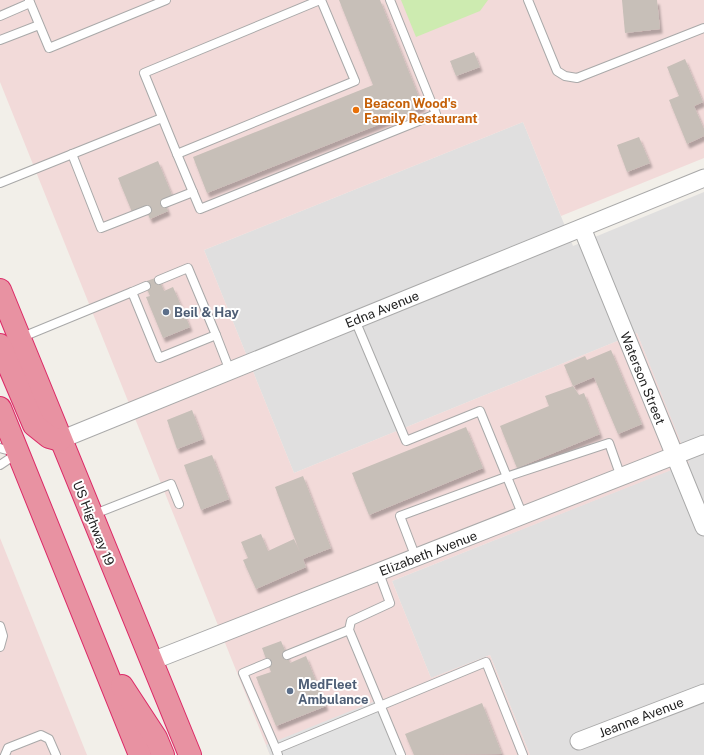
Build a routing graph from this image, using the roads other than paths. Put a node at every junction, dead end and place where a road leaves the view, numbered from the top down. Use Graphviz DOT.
graph roads {
  1 [pos="166,0"];
  2 [pos="320,0"];
  3 [pos="390,0"];
  4 [pos="528,0"];
  5 [pos="29,2"];
  6 [pos="0,16"];
  7 [pos="39,24"];
  8 [pos="704,28"];
  9 [pos="0,40"];
  10 [pos="162,118"];
  11 [pos="72,154"];
  12 [pos="177,154"];
  13 [pos="704,178"];
  14 [pos="0,183"];
  15 [pos="193,192"];
  16 [pos="165,203"];
  17 [pos="147,210"];
  18 [pos="582,228"];
  19 [pos="159,280"];
  20 [pos="146,286"];
  21 [pos="0,290"];
  22 [pos="132,292"];
  23 [pos="355,320"];
  24 [pos="216,335"];
  25 [pos="10,342"];
  26 [pos="230,371"];
  27 [pos="0,408"];
  28 [pos="60,440"];
  29 [pos="704,444"];
  30 [pos="9,450"];
  31 [pos="675,456"];
  32 [pos="0,465"];
  33 [pos="506,477"];
  34 [pos="621,477"];
  35 [pos="179,504"];
  36 [pos="91,515"];
  37 [pos="523,516"];
  38 [pos="704,527"];
  39 [pos="416,558"];
  40 [pos="379,572"];
  41 [pos="0,626"];
  42 [pos="349,630"];
  43 [pos="0,647"];
  44 [pos="97,649"];
  45 [pos="287,655"];
  46 [pos="152,661"];
  47 [pos="267,663"];
  48 [pos="704,693"];
  49 [pos="380,706"];
  50 [pos="579,741"];
  51 [pos="277,752"];
  52 [pos="5,755"];
  53 [pos="56,755"];
  54 [pos="140,755"];
  55 [pos="163,755"];
  56 [pos="190,755"];
  57 [pos="401,755"];
  58 [pos="523,755"];
  1 -- 7 [label="lane"];
  2 -- 10 [label="lane"];
  2 -- 12 [label="lane"];
  3 -- 15 [label="lane"];
  4 -- 8 [label="lane"];
  5 -- 6 [label="lane"];
  5 -- 7 [label="lane"];
  7 -- 9 [label="lane"];
  10 -- 11 [label="lane"];
  10 -- 12 [label="lane"];
  11 -- 14 [label="lane"];
  11 -- 17 [label="lane"];
  12 -- 15 [label="lane"];
  13 -- 18 [label="street, Edna Avenue"];
  15 -- 16 [label="lane"];
  18 -- 23 [label="street, Edna Avenue"];
  18 -- 31 [label="street, Waterson Street"];
  19 -- 24 [label="lane"];
  20 -- 22 [label="lane"];
  21 -- 25 [label="highway"];
  22 -- 24 [label="lane"];
  22 -- 25 [label="lane"];
  23 -- 26 [label="street, Edna Avenue"];
  23 -- 33 [label="lane"];
  24 -- 26 [label="lane"];
  25 -- 28 [label="highway"];
  26 -- 28 [label="street, Edna Avenue"];
  27 -- 30 [label="highway"];
  28 -- 36 [label="highway, US Highway 19"];
  29 -- 31 [label="street, Elizabeth Avenue"];
  30 -- 32 [label="lane"];
  30 -- 44 [label="highway"];
  31 -- 34 [label="street, Elizabeth Avenue"];
  31 -- 38 [label="street, Waterson Street"];
  33 -- 34 [label="lane"];
  33 -- 37 [label="lane"];
  33 -- 39 [label="lane"];
  34 -- 37 [label="street, Elizabeth Avenue"];
  35 -- 36 [label="lane"];
  36 -- 46 [label="highway, US Highway 19"];
  37 -- 39 [label="street, Elizabeth Avenue"];
  39 -- 40 [label="street, Elizabeth Avenue"];
  40 -- 42 [label="lane"];
  40 -- 46 [label="street, Elizabeth Avenue"];
  41 -- 43 [label="lane"];
  42 -- 45 [label="lane"];
  42 -- 49 [label="lane"];
  44 -- 54 [label="highway"];
  44 -- 55 [label="highway"];
  46 -- 56 [label="highway, US Highway 19"];
  47 -- 51 [label="lane"];
  48 -- 50 [label="street, Jeanne Avenue"];
  49 -- 51 [label="lane"];
  49 -- 57 [label="lane"];
  49 -- 58 [label="lane"];
  52 -- 53 [label="lane"];
}
